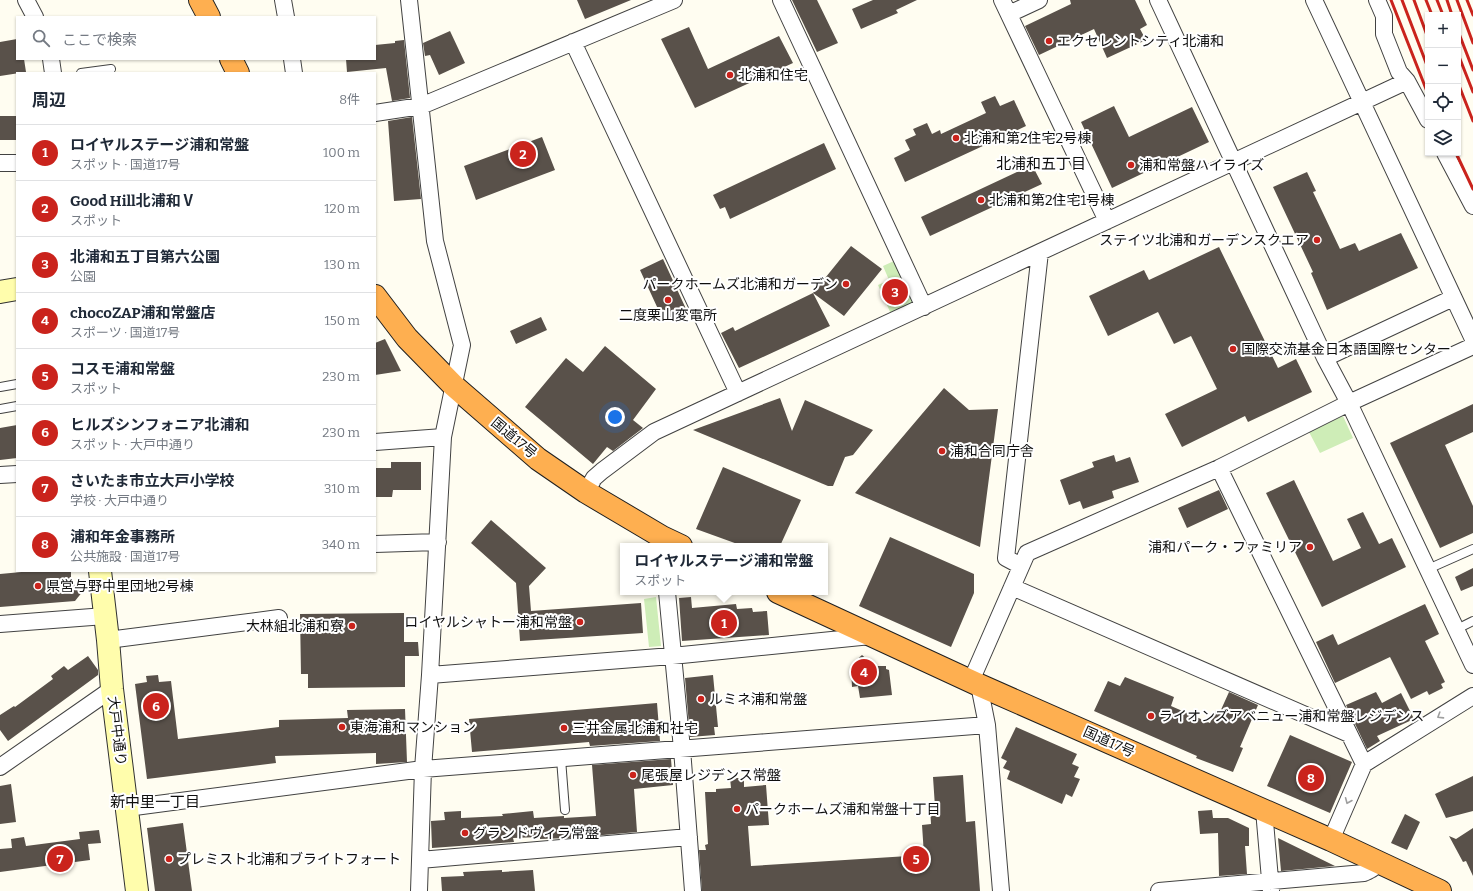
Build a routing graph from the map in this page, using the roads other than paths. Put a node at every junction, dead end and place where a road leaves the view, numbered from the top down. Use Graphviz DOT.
graph roads {
  1 [pos="26,0"];
  2 [pos="200,0"];
  3 [pos="283,0"];
  4 [pos="409,0"];
  5 [pos="674,0"];
  6 [pos="781,0"];
  7 [pos="1039,0"];
  8 [pos="1158,0"];
  9 [pos="1314,0"];
  10 [pos="1377,0"];
  11 [pos="1005,7"];
  12 [pos="34,16"];
  13 [pos="208,16"];
  14 [pos="286,16"];
  15 [pos="573,42"];
  16 [pos="51,60"];
  17 [pos="231,60"];
  18 [pos="292,60"];
  19 [pos="111,69"];
  20 [pos="53,72"];
  21 [pos="88,72"];
  22 [pos="237,72"];
  23 [pos="294,72"];
  24 [pos="1407,81"];
  25 [pos="1362,103"];
  26 [pos="421,106"];
  27 [pos="376,113"];
  28 [pos="1425,114"];
  29 [pos="1447,156"];
  30 [pos="0,162"];
  31 [pos="1234,162"];
  32 [pos="16,163"];
  33 [pos="1473,206"];
  34 [pos="1107,221"];
  35 [pos="1040,252"];
  36 [pos="16,289"];
  37 [pos="0,292"];
  38 [pos="376,297"];
  39 [pos="1454,298"];
  40 [pos="924,307"];
  41 [pos="1473,339"];
  42 [pos="1473,346"];
  43 [pos="1325,358"];
  44 [pos="16,384"];
  45 [pos="0,386"];
  46 [pos="454,386"];
  47 [pos="738,393"];
  48 [pos="1349,403"];
  49 [pos="16,406"];
  50 [pos="0,409"];
  51 [pos="443,437"];
  52 [pos="376,442"];
  53 [pos="1219,468"];
  54 [pos="16,474"];
  55 [pos="0,475"];
  56 [pos="586,492"];
  57 [pos="438,542"];
  58 [pos="669,543"];
  59 [pos="376,544"];
  60 [pos="1473,549"];
  61 [pos="1021,566"];
  62 [pos="1428,569"];
  63 [pos="100,572"];
  64 [pos="1012,587"];
  65 [pos="667,595"];
  66 [pos="784,595"];
  67 [pos="105,616"];
  68 [pos="279,618"];
  69 [pos="1473,621"];
  70 [pos="0,624"];
  71 [pos="1457,629"];
  72 [pos="871,636"];
  73 [pos="108,640"];
  74 [pos="672,656"];
  75 [pos="1473,665"];
  76 [pos="430,675"];
  77 [pos="975,683"];
  78 [pos="112,688"];
  79 [pos="1473,696"];
  80 [pos="987,725"];
  81 [pos="1349,734"];
  82 [pos="682,749"];
  83 [pos="561,759"];
  84 [pos="1364,764"];
  85 [pos="0,767"];
  86 [pos="423,769"];
  87 [pos="127,808"];
  88 [pos="565,810"];
  89 [pos="1264,810"];
  90 [pos="689,837"];
  91 [pos="1331,840"];
  92 [pos="420,860"];
  93 [pos="1377,862"];
  94 [pos="1271,886"];
  95 [pos="137,891"];
  96 [pos="419,891"];
  97 [pos="693,891"];
  98 [pos="1001,891"];
  99 [pos="1160,891"];
  100 [pos="1440,891"];
  1 -- 12 [label="street"];
  2 -- 13 [label="highway"];
  3 -- 14 [label="street"];
  4 -- 26 [label="street"];
  5 -- 15 [label="street"];
  6 -- 40 [label="street"];
  7 -- 11 [label="street"];
  8 -- 31 [label="street"];
  9 -- 25 [label="street"];
  10 -- 24 [label="street"];
  11 -- 34 [label="street"];
  15 -- 26 [label="street"];
  15 -- 47 [label="street"];
  16 -- 20 [label="street"];
  17 -- 22 [label="highway"];
  18 -- 23 [label="street"];
  19 -- 21 [label="lane"];
  24 -- 25 [label="street"];
  24 -- 28 [label="street"];
  25 -- 31 [label="street"];
  25 -- 39 [label="street"];
  26 -- 27 [label="street"];
  26 -- 46 [label="street"];
  29 -- 33 [label="street"];
  30 -- 32 [label="street"];
  31 -- 34 [label="street"];
  31 -- 43 [label="street"];
  34 -- 35 [label="street"];
  35 -- 40 [label="street"];
  35 -- 61 [label="street"];
  36 -- 37 [label="street"];
  38 -- 46 [label="highway, 国道17号"];
  39 -- 41 [label="street"];
  39 -- 43 [label="street"];
  40 -- 47 [label="street"];
  42 -- 48 [label="street"];
  43 -- 48 [label="street"];
  44 -- 45 [label="lane"];
  46 -- 51 [label="street"];
  46 -- 56 [label="highway, 国道17号"];
  47 -- 56 [label="street"];
  48 -- 53 [label="street"];
  48 -- 62 [label="street"];
  49 -- 50 [label="lane"];
  51 -- 52 [label="street"];
  51 -- 57 [label="street"];
  53 -- 61 [label="street"];
  53 -- 81 [label="street"];
  54 -- 55 [label="street"];
  56 -- 58 [label="highway, 国道17号"];
  57 -- 59 [label="street"];
  57 -- 76 [label="street"];
  60 -- 62 [label="lane"];
  61 -- 64 [label="street"];
  62 -- 71 [label="street"];
  63 -- 67 [label="street, 大戸中通り"];
  64 -- 77 [label="street"];
  64 -- 81 [label="street"];
  65 -- 74 [label="street"];
  66 -- 72 [label="highway, 国道17号"];
  67 -- 70 [label="street"];
  67 -- 73 [label="street, 大戸中通り"];
  68 -- 73 [label="street"];
  69 -- 71 [label="lane"];
  71 -- 75 [label="street"];
  72 -- 74 [label="street"];
  72 -- 77 [label="highway, 国道17号"];
  73 -- 78 [label="street, 大戸中通り"];
  74 -- 76 [label="street"];
  74 -- 82 [label="street"];
  76 -- 86 [label="street"];
  77 -- 80 [label="street"];
  77 -- 89 [label="highway, 国道17号"];
  78 -- 85 [label="street"];
  78 -- 87 [label="street, 大戸中通り"];
  79 -- 84 [label="street, one-way"];
  80 -- 82 [label="street"];
  80 -- 98 [label="street"];
  81 -- 84 [label="street"];
  82 -- 83 [label="street"];
  82 -- 90 [label="street"];
  83 -- 86 [label="street"];
  83 -- 88 [label="lane"];
  84 -- 91 [label="street, one-way"];
  86 -- 87 [label="street"];
  86 -- 92 [label="street"];
  87 -- 95 [label="street, 大戸中通り"];
  89 -- 91 [label="highway, 国道17号"];
  89 -- 94 [label="street"];
  90 -- 92 [label="street"];
  90 -- 97 [label="street"];
  91 -- 93 [label="highway, 国道17号"];
  92 -- 96 [label="street"];
  93 -- 94 [label="street"];
  93 -- 100 [label="highway, 国道17号"];
  94 -- 99 [label="street"];
}
